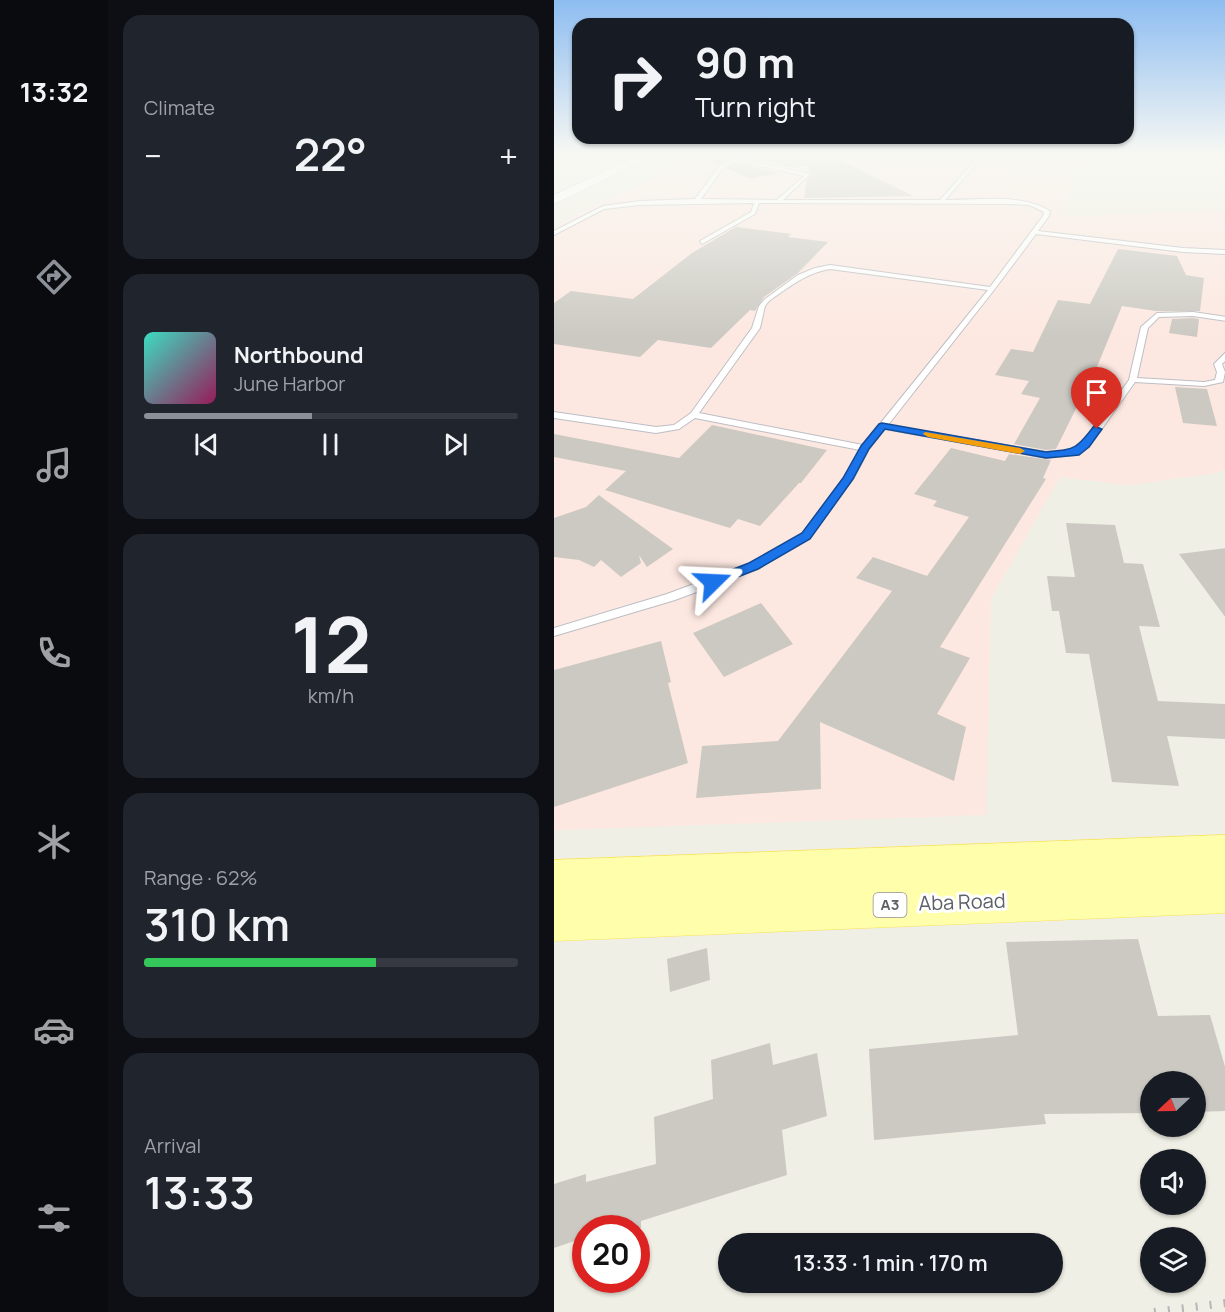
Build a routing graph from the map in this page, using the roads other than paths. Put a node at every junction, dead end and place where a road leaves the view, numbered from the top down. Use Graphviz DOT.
graph roads {
  1 [pos="589,215"];
  2 [pos="749,215"];
  3 [pos="1046,215"];
  4 [pos="1033,232"];
  5 [pos="554,233"];
  6 [pos="702,242"];
  7 [pos="1226,252"];
  8 [pos="992,289"];
  9 [pos="1226,319"];
  10 [pos="1226,354"];
  11 [pos="1133,380"];
  12 [pos="1222,382"];
  13 [pos="554,415"];
  14 [pos="694,415"];
  15 [pos="882,426"];
  16 [pos="864,448"];
  17 [pos="554,632"];
  18 [pos="1226,854"];
  19 [pos="554,880"];
  20 [pos="924,884"];
  21 [pos="1226,892"];
  22 [pos="554,919"];
  1 -- 5 [label="lane"];
  2 -- 6 [label="lane"];
  3 -- 4 [label="lane"];
  4 -- 7 [label="lane"];
  4 -- 8 [label="lane"];
  8 -- 14 [label="lane"];
  8 -- 15 [label="lane"];
  9 -- 11 [label="lane"];
  10 -- 12 [label="lane"];
  11 -- 12 [label="lane"];
  11 -- 15 [label="lane"];
  13 -- 14 [label="lane"];
  14 -- 16 [label="lane"];
  15 -- 16 [label="lane"];
  16 -- 17 [label="lane"];
  18 -- 20 [label="main road, Aba Road / A3"];
  19 -- 20 [label="main road, Aba Road / A3"];
  20 -- 21 [label="main road, Aba Road / A3"];
  20 -- 22 [label="main road, Aba Road / A3"];
}
